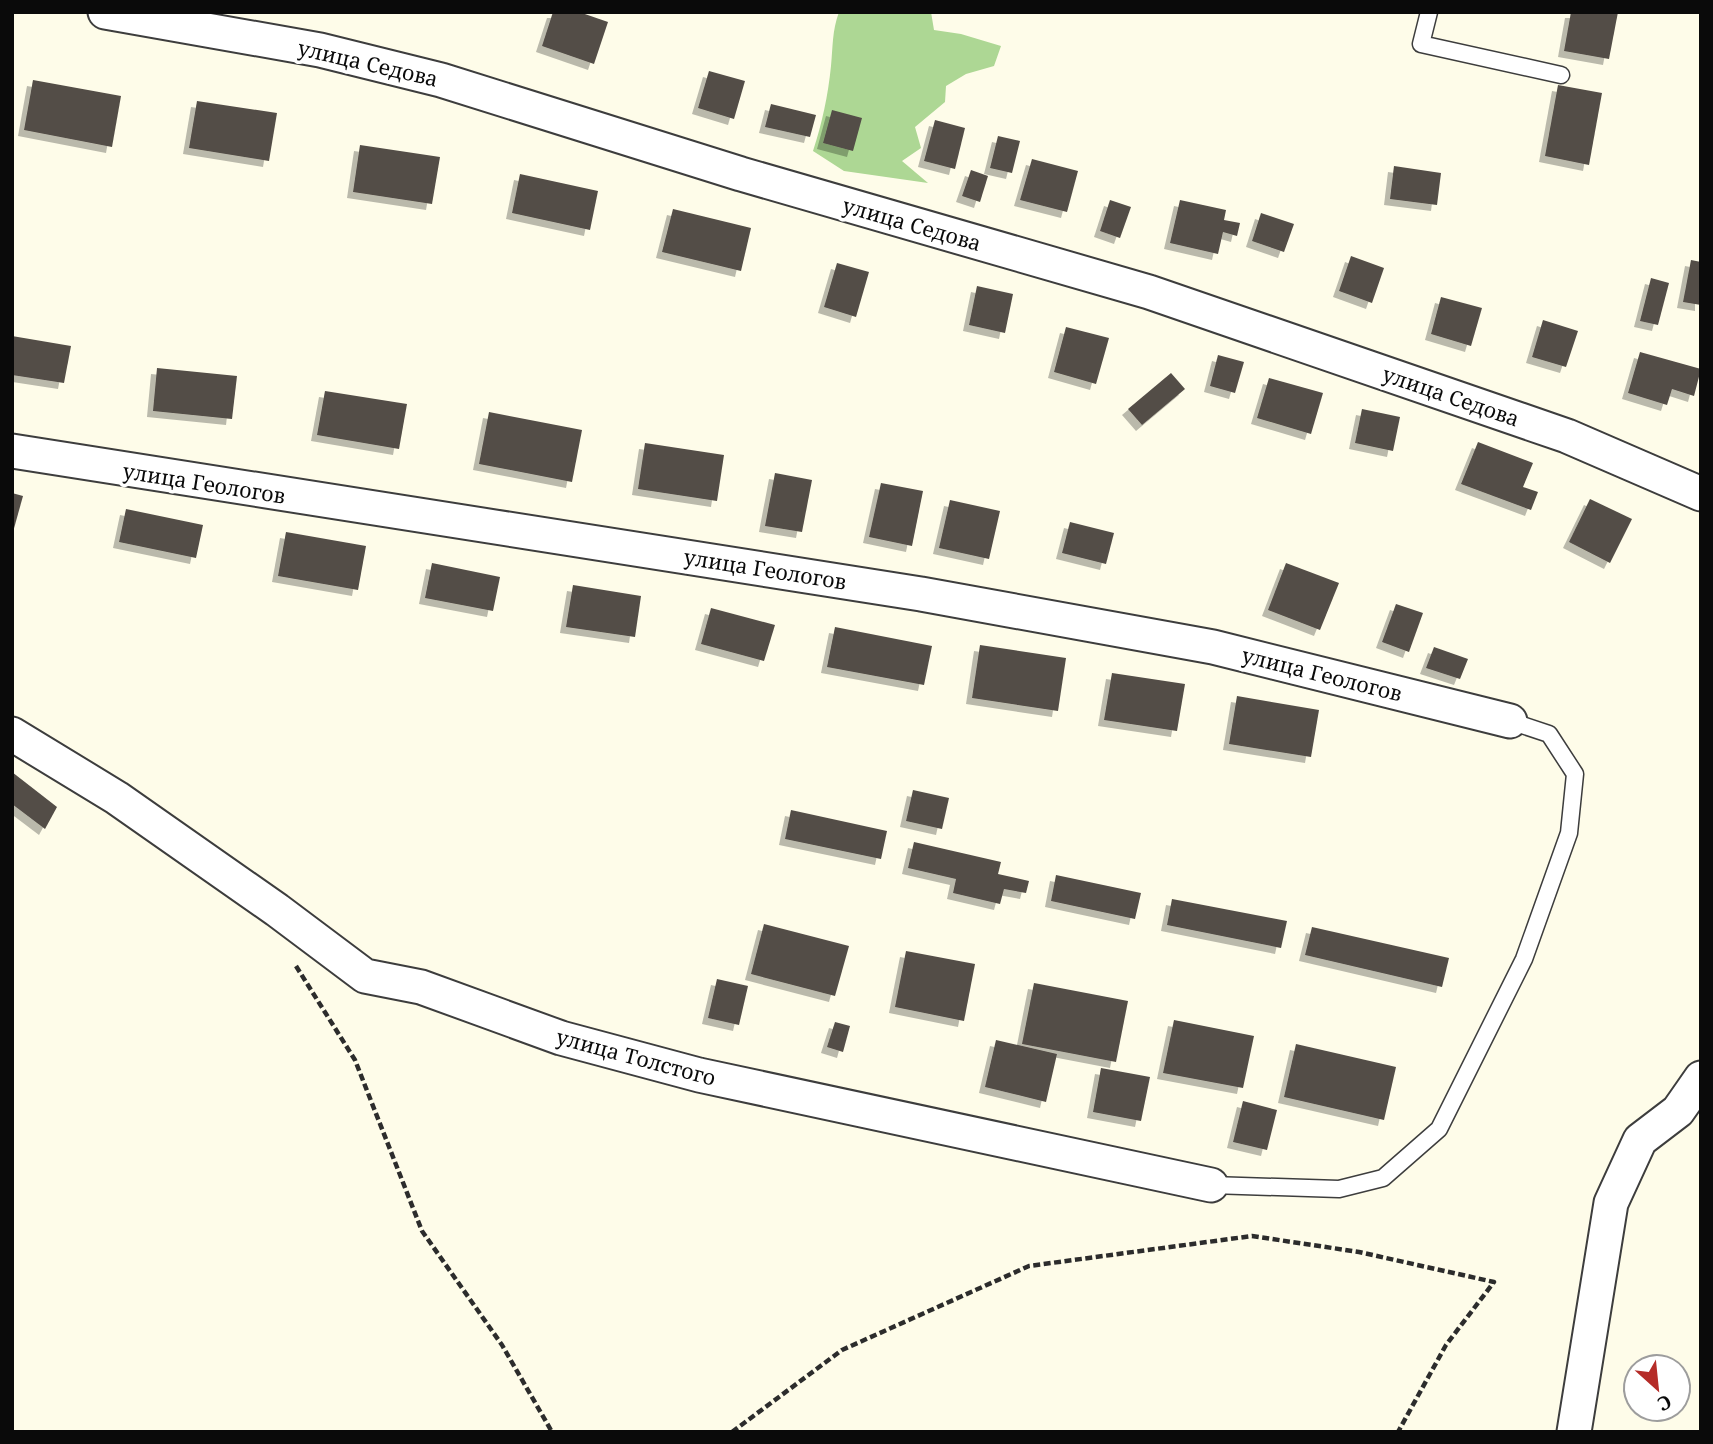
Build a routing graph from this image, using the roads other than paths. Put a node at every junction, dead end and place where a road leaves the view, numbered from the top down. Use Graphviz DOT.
graph roads {
  1 [pos="105,12"];
  2 [pos="1429,12"];
  3 [pos="1561,75"];
  4 [pos="12,451"];
  5 [pos="1701,494"];
  6 [pos="1510,721"];
  7 [pos="12,734"];
  8 [pos="1701,1078"];
  9 [pos="1689,1119"];
  10 [pos="1211,1185"];
  11 [pos="1574,1432"];
  1 -- 5 [label="street, улица Седова"];
  2 -- 3 [label="lane"];
  4 -- 6 [label="street, улица Геологов"];
  6 -- 10 [label="lane"];
  7 -- 10 [label="street, улица Толстого"];
  8 -- 9 [label="street"];
  9 -- 11 [label="street"];
}
